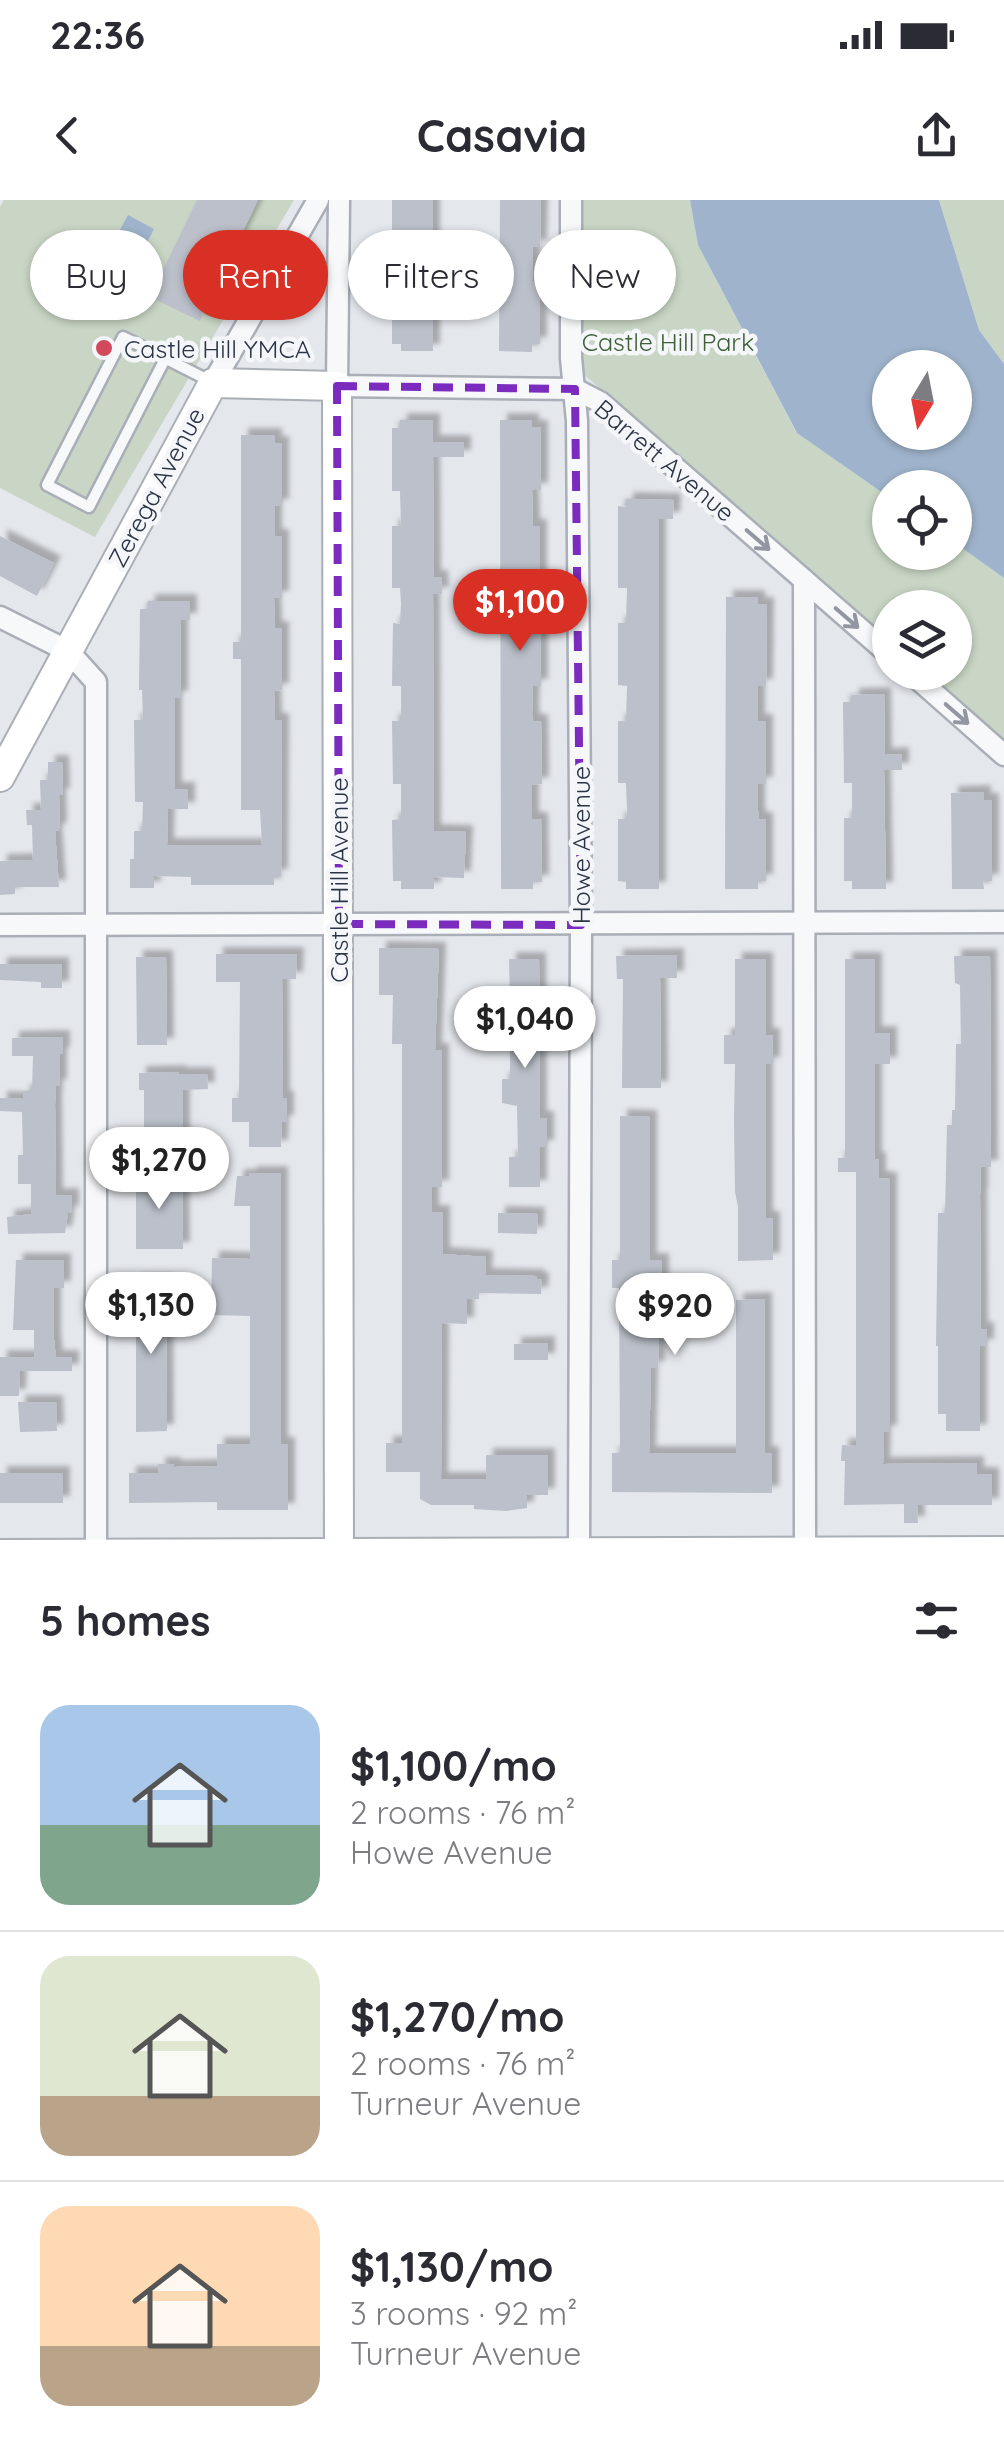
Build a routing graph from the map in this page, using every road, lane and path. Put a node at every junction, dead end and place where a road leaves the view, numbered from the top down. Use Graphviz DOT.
graph roads {
  1 [pos="318,200"];
  2 [pos="339,200"];
  3 [pos="570,200"];
  4 [pos="301,230"];
  5 [pos="328,240"];
  6 [pos="338,252"];
  7 [pos="249,320"];
  8 [pos="166,358"];
  9 [pos="213,383"];
  10 [pos="337,386"];
  11 [pos="575,389"];
  12 [pos="804,580"];
  13 [pos="0,617"];
  14 [pos="872,639"];
  15 [pos="68,652"];
  16 [pos="931,690"];
  17 [pos="1004,754"];
  18 [pos="0,776"];
  19 [pos="1004,922"];
  20 [pos="0,924"];
  21 [pos="98,924"];
  22 [pos="338,924"];
  23 [pos="804,924"];
  24 [pos="581,925"];
  25 [pos="579,1551"];
  26 [pos="805,1551"];
  27 [pos="1004,1551"];
  28 [pos="96,1552"];
  29 [pos="0,1554"];
  30 [pos="339,1556"];
  1 -- 4 [label="street, Zerega Avenue"];
  2 -- 6 [label="street, Castle Hill Avenue"];
  3 -- 11 [label="street, Howe Avenue"];
  5 -- 6 [label="street"];
  6 -- 10 [label="street, Castle Hill Avenue"];
  7 -- 9 [label="street, Zerega Avenue"];
  8 -- 8 [label="lane"];
  8 -- 9 [label="lane"];
  9 -- 10 [label="street, Barrett Avenue"];
  9 -- 15 [label="street, Zerega Avenue"];
  10 -- 11 [label="street, Barrett Avenue"];
  10 -- 22 [label="street, Castle Hill Avenue"];
  11 -- 12 [label="street, Barrett Avenue, one-way"];
  11 -- 24 [label="street, Howe Avenue"];
  12 -- 14 [label="street, Barrett Avenue, one-way"];
  12 -- 23 [label="street"];
  13 -- 15 [label="street"];
  15 -- 18 [label="street, Zerega Avenue"];
  15 -- 21 [label="street"];
  16 -- 17 [label="street, one-way"];
  19 -- 23 [label="street"];
  20 -- 21 [label="street"];
  21 -- 22 [label="street"];
  21 -- 28 [label="street"];
  22 -- 24 [label="street"];
  22 -- 30 [label="street, Castle Hill Avenue"];
  23 -- 24 [label="street"];
  23 -- 26 [label="street"];
  24 -- 25 [label="street, Howe Avenue"];
  25 -- 26 [label="street"];
  25 -- 30 [label="street"];
  26 -- 27 [label="street"];
  28 -- 29 [label="street"];
  28 -- 30 [label="street"];
}
